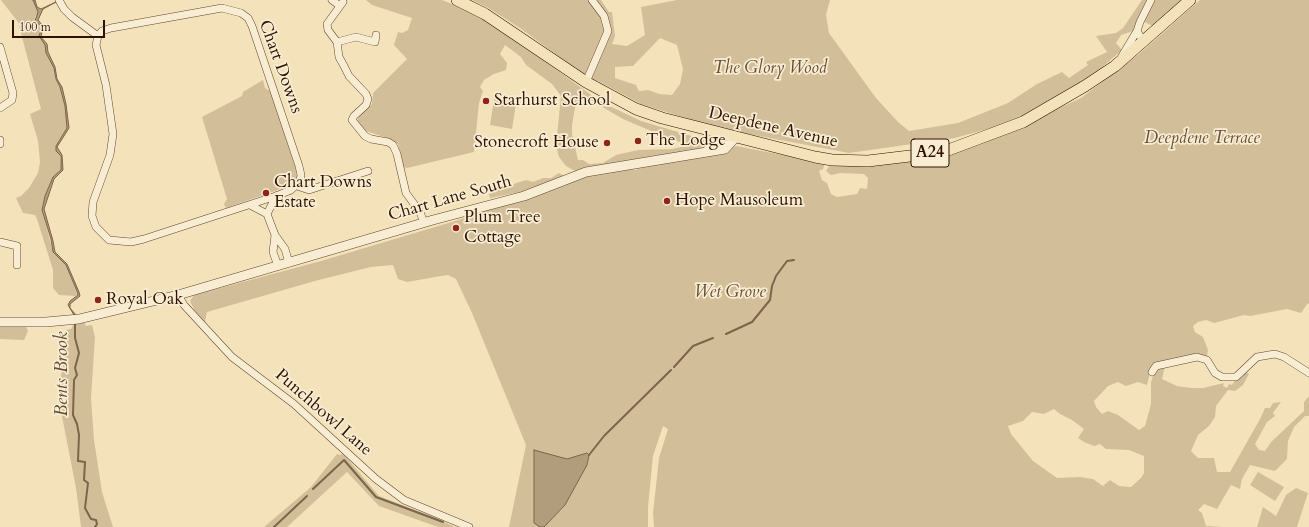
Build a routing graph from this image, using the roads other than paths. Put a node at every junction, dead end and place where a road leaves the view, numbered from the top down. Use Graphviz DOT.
graph roads {
  1 [pos="59,0"];
  2 [pos="332,0"];
  3 [pos="456,0"];
  4 [pos="592,0"];
  5 [pos="1151,0"];
  6 [pos="1190,0"];
  7 [pos="98,36"];
  8 [pos="1140,36"];
  9 [pos="337,42"];
  10 [pos="375,42"];
  11 [pos="0,51"];
  12 [pos="586,82"];
  13 [pos="0,108"];
  14 [pos="719,134"];
  15 [pos="735,138"];
  16 [pos="0,140"];
  17 [pos="0,144"];
  18 [pos="705,153"];
  19 [pos="368,171"];
  20 [pos="297,186"];
  21 [pos="276,196"];
  22 [pos="250,205"];
  23 [pos="267,214"];
  24 [pos="424,223"];
  25 [pos="275,235"];
  26 [pos="0,242"];
  27 [pos="290,263"];
  28 [pos="17,265"];
  29 [pos="278,266"];
  30 [pos="178,295"];
  31 [pos="0,322"];
  32 [pos="1152,372"];
  33 [pos="1309,373"];
  34 [pos="469,527"];
  1 -- 7 [label="street"];
  2 -- 9 [label="street"];
  3 -- 12 [label="highway, Deepdene Avenue / A24"];
  4 -- 12 [label="street"];
  5 -- 8 [label="street"];
  6 -- 8 [label="highway, Deepdene Avenue / A24"];
  7 -- 20 [label="street, Chart Downs"];
  7 -- 22 [label="street"];
  8 -- 15 [label="highway, Deepdene Avenue / A24"];
  9 -- 10 [label="street"];
  9 -- 24 [label="street"];
  11 -- 13 [label="street"];
  12 -- 14 [label="highway, Deepdene Avenue / A24"];
  14 -- 15 [label="highway, Deepdene Avenue / A24"];
  14 -- 18 [label="street"];
  15 -- 18 [label="street, Chart Lane South"];
  16 -- 17 [label="street"];
  18 -- 24 [label="street, Chart Lane South"];
  19 -- 20 [label="street"];
  20 -- 21 [label="street"];
  21 -- 22 [label="street"];
  21 -- 23 [label="street"];
  22 -- 23 [label="street"];
  23 -- 25 [label="street"];
  24 -- 27 [label="street, Chart Lane South"];
  25 -- 27 [label="street"];
  25 -- 29 [label="street"];
  26 -- 28 [label="street"];
  27 -- 29 [label="street, Chart Lane South"];
  29 -- 30 [label="street, Chart Lane South"];
  30 -- 31 [label="street, Chart Lane South"];
  30 -- 34 [label="street, Punchbowl Lane"];
  32 -- 33 [label="street"];
}
